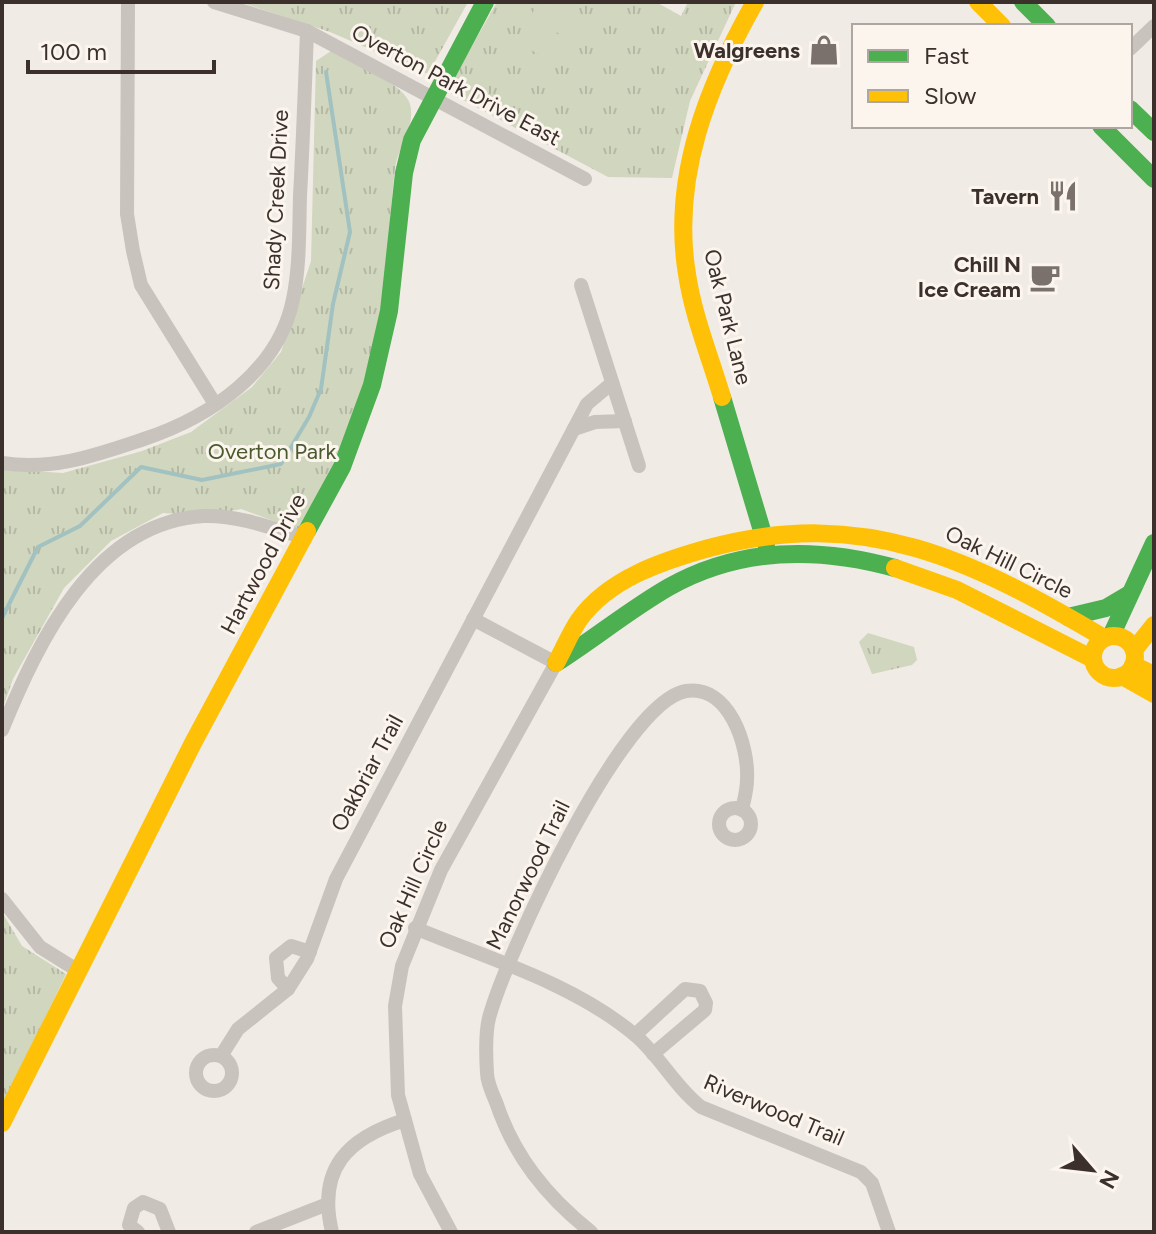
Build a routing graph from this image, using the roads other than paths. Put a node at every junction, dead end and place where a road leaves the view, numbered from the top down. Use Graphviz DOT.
graph roads {
  1 [pos="128,2"];
  2 [pos="214,2"];
  3 [pos="485,2"];
  4 [pos="755,2"];
  5 [pos="978,2"];
  6 [pos="1023,2"];
  7 [pos="1000,24"];
  8 [pos="1045,24"];
  9 [pos="1154,26"];
  10 [pos="307,31"];
  11 [pos="1132,47"];
  12 [pos="432,97"];
  13 [pos="1132,111"];
  14 [pos="1103,128"];
  15 [pos="1154,132"];
  16 [pos="585,179"];
  17 [pos="1154,179"];
  18 [pos="581,285"];
  19 [pos="612,383"];
  20 [pos="215,404"];
  21 [pos="625,421"];
  22 [pos="574,429"];
  23 [pos="2,463"];
  24 [pos="639,466"];
  25 [pos="763,534"];
  26 [pos="305,538"];
  27 [pos="1154,543"];
  28 [pos="769,555"];
  29 [pos="1128,595"];
  30 [pos="1068,617"];
  31 [pos="473,619"];
  32 [pos="1154,625"];
  33 [pos="1107,637"];
  34 [pos="1093,659"];
  35 [pos="556,663"];
  36 [pos="1129,664"];
  37 [pos="1154,675"];
  38 [pos="1154,694"];
  39 [pos="2,730"];
  40 [pos="742,810"];
  41 [pos="2,899"];
  42 [pos="415,928"];
  43 [pos="310,952"];
  44 [pos="508,966"];
  45 [pos="80,972"];
  46 [pos="288,989"];
  47 [pos="635,1035"];
  48 [pos="653,1054"];
  49 [pos="221,1056"];
  50 [pos="405,1120"];
  51 [pos="2,1123"];
  52 [pos="325,1205"];
  53 [pos="138,1232"];
  54 [pos="169,1232"];
  55 [pos="256,1232"];
  56 [pos="332,1232"];
  57 [pos="451,1232"];
  58 [pos="591,1232"];
  59 [pos="889,1232"];
  1 -- 20 [label="street"];
  2 -- 10 [label="street, Overton Park Drive East"];
  3 -- 12 [label="street, Hartwood Drive"];
  4 -- 25 [label="street, Oak Park Lane"];
  5 -- 7 [label="street"];
  6 -- 8 [label="street"];
  9 -- 11 [label="street"];
  10 -- 12 [label="street, Overton Park Drive East"];
  10 -- 20 [label="street, Shady Creek Drive"];
  12 -- 16 [label="street, Overton Park Drive East"];
  12 -- 26 [label="street, Hartwood Drive"];
  13 -- 15 [label="street"];
  14 -- 17 [label="street"];
  18 -- 19 [label="street"];
  19 -- 21 [label="street"];
  19 -- 22 [label="street, Oakbriar Trail"];
  20 -- 23 [label="street, Shady Creek Drive"];
  21 -- 22 [label="street"];
  21 -- 24 [label="street"];
  22 -- 31 [label="street, Oakbriar Trail"];
  25 -- 28 [label="street, Oak Park Lane"];
  25 -- 30 [label="street, Oak Hill Circle"];
  25 -- 35 [label="street, Oak Hill Circle"];
  26 -- 39 [label="street"];
  26 -- 45 [label="street, Hartwood Drive"];
  27 -- 29 [label="street"];
  28 -- 34 [label="street"];
  28 -- 35 [label="street"];
  29 -- 30 [label="street"];
  29 -- 33 [label="street"];
  30 -- 33 [label="street, Oak Hill Circle"];
  31 -- 35 [label="street"];
  31 -- 43 [label="street, Oakbriar Trail"];
  32 -- 36 [label="street"];
  33 -- 34 [label="street"];
  33 -- 36 [label="street"];
  34 -- 36 [label="street"];
  35 -- 42 [label="street, Oak Hill Circle"];
  36 -- 37 [label="street"];
  36 -- 38 [label="street"];
  40 -- 44 [label="street, Manorwood Trail"];
  41 -- 45 [label="street"];
  42 -- 44 [label="street, Riverwood Trail"];
  42 -- 50 [label="street, Oak Hill Circle"];
  43 -- 46 [label="street, Oakbriar Trail"];
  43 -- 46 [label="street"];
  44 -- 47 [label="street, Riverwood Trail"];
  44 -- 58 [label="street, Manorwood Trail"];
  45 -- 51 [label="street, Hartwood Drive"];
  46 -- 49 [label="street, Oakbriar Trail"];
  47 -- 48 [label="street, Riverwood Trail"];
  47 -- 48 [label="street"];
  48 -- 59 [label="street, Riverwood Trail"];
  50 -- 52 [label="street"];
  50 -- 57 [label="street, Oak Hill Circle"];
  52 -- 55 [label="street"];
  52 -- 56 [label="street"];
  53 -- 54 [label="street"];
}
